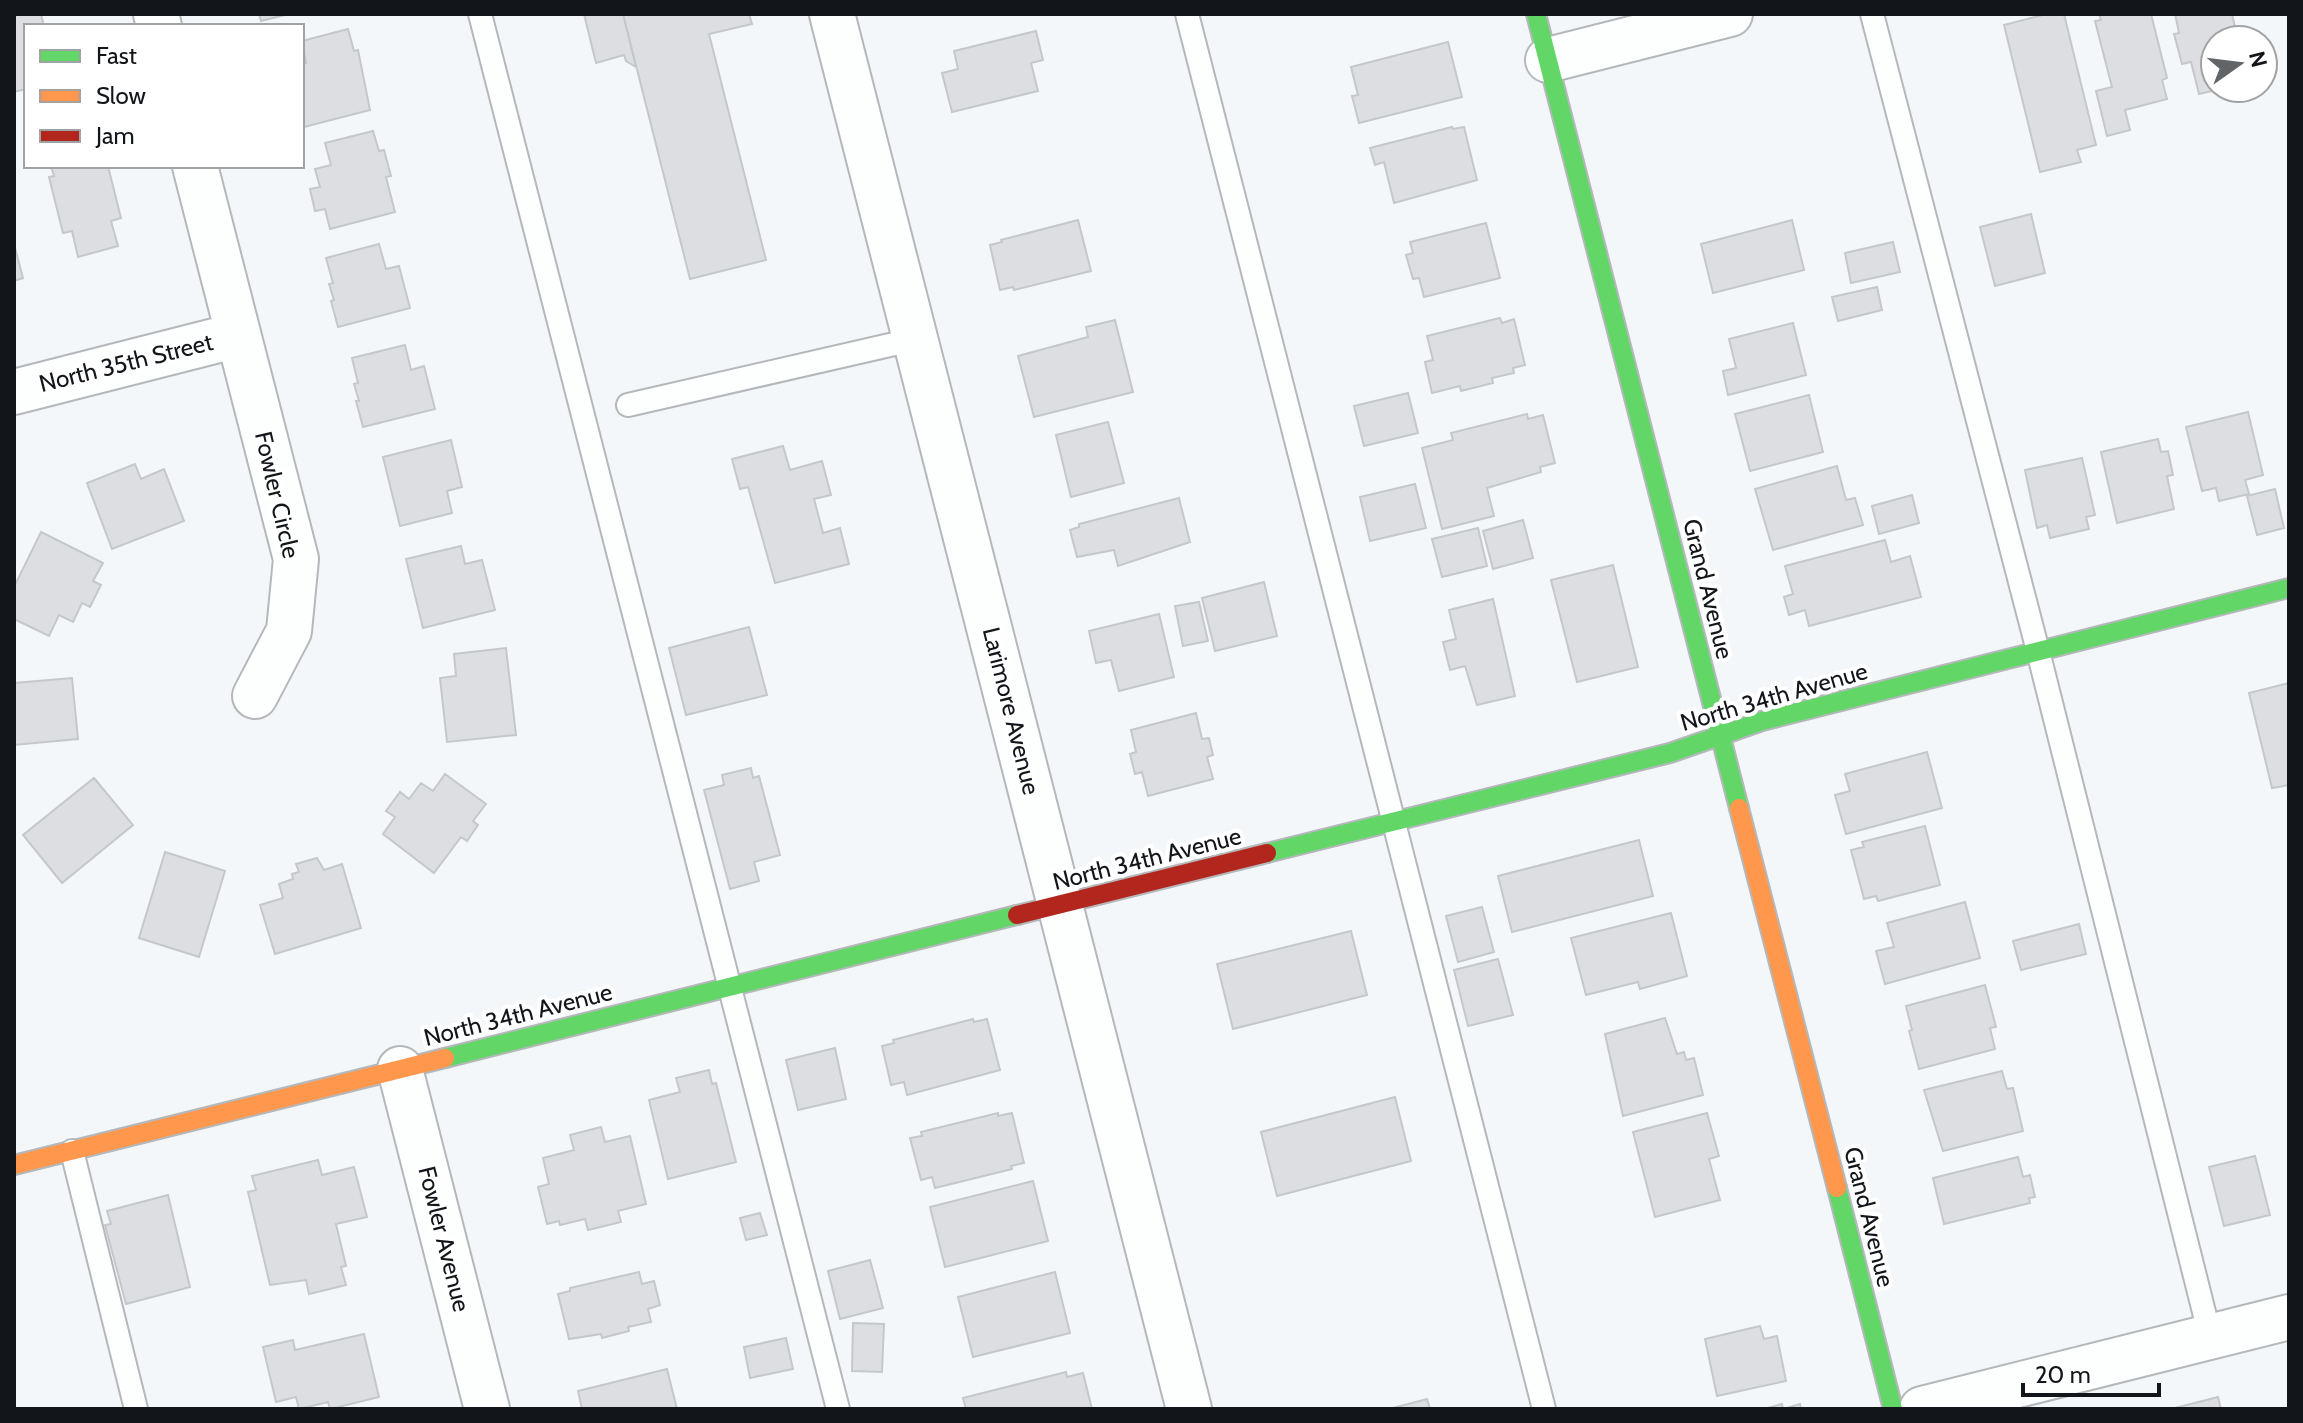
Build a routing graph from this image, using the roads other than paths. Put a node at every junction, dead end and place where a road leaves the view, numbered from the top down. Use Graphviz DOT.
graph roads {
  1 [pos="480,14"];
  2 [pos="832,14"];
  3 [pos="1187,14"];
  4 [pos="1536,14"];
  5 [pos="1730,14"];
  6 [pos="1872,14"];
  7 [pos="1548,60"];
  8 [pos="196,168"];
  9 [pos="238,335"];
  10 [pos="916,339"];
  11 [pos="14,392"];
  12 [pos="628,405"];
  13 [pos="2289,588"];
  14 [pos="2038,651"];
  15 [pos="255,696"];
  16 [pos="1721,736"];
  17 [pos="1395,822"];
  18 [pos="1061,905"];
  19 [pos="730,987"];
  20 [pos="400,1069"];
  21 [pos="72,1151"];
  22 [pos="14,1165"];
  23 [pos="2289,1317"];
  24 [pos="2210,1336"];
  25 [pos="136,1409"];
  26 [pos="487,1409"];
  27 [pos="838,1409"];
  28 [pos="1189,1409"];
  29 [pos="1544,1409"];
  30 [pos="1893,1409"];
  31 [pos="1922,1409"];
  1 -- 19 [label="lane"];
  2 -- 10 [label="street, Larimore Avenue"];
  3 -- 17 [label="lane"];
  4 -- 7 [label="street, Grand Avenue"];
  5 -- 7 [label="street"];
  6 -- 14 [label="lane"];
  7 -- 16 [label="street, Grand Avenue"];
  8 -- 9 [label="street"];
  9 -- 11 [label="street, North 35th Street"];
  9 -- 15 [label="street, Fowler Circle"];
  10 -- 12 [label="lane"];
  10 -- 18 [label="street, Larimore Avenue"];
  13 -- 14 [label="street, North 34th Avenue"];
  14 -- 16 [label="street, North 34th Avenue"];
  14 -- 24 [label="lane"];
  16 -- 17 [label="street, North 34th Avenue"];
  16 -- 30 [label="street, Grand Avenue"];
  17 -- 18 [label="street, North 34th Avenue"];
  17 -- 29 [label="lane"];
  18 -- 19 [label="street, North 34th Avenue"];
  18 -- 28 [label="street, Larimore Avenue"];
  19 -- 20 [label="street, North 34th Avenue"];
  19 -- 27 [label="lane"];
  20 -- 21 [label="street, North 34th Avenue"];
  20 -- 26 [label="street, Fowler Avenue"];
  21 -- 22 [label="street, North 34th Avenue"];
  21 -- 25 [label="lane"];
  23 -- 24 [label="street"];
  24 -- 31 [label="street"];
}
